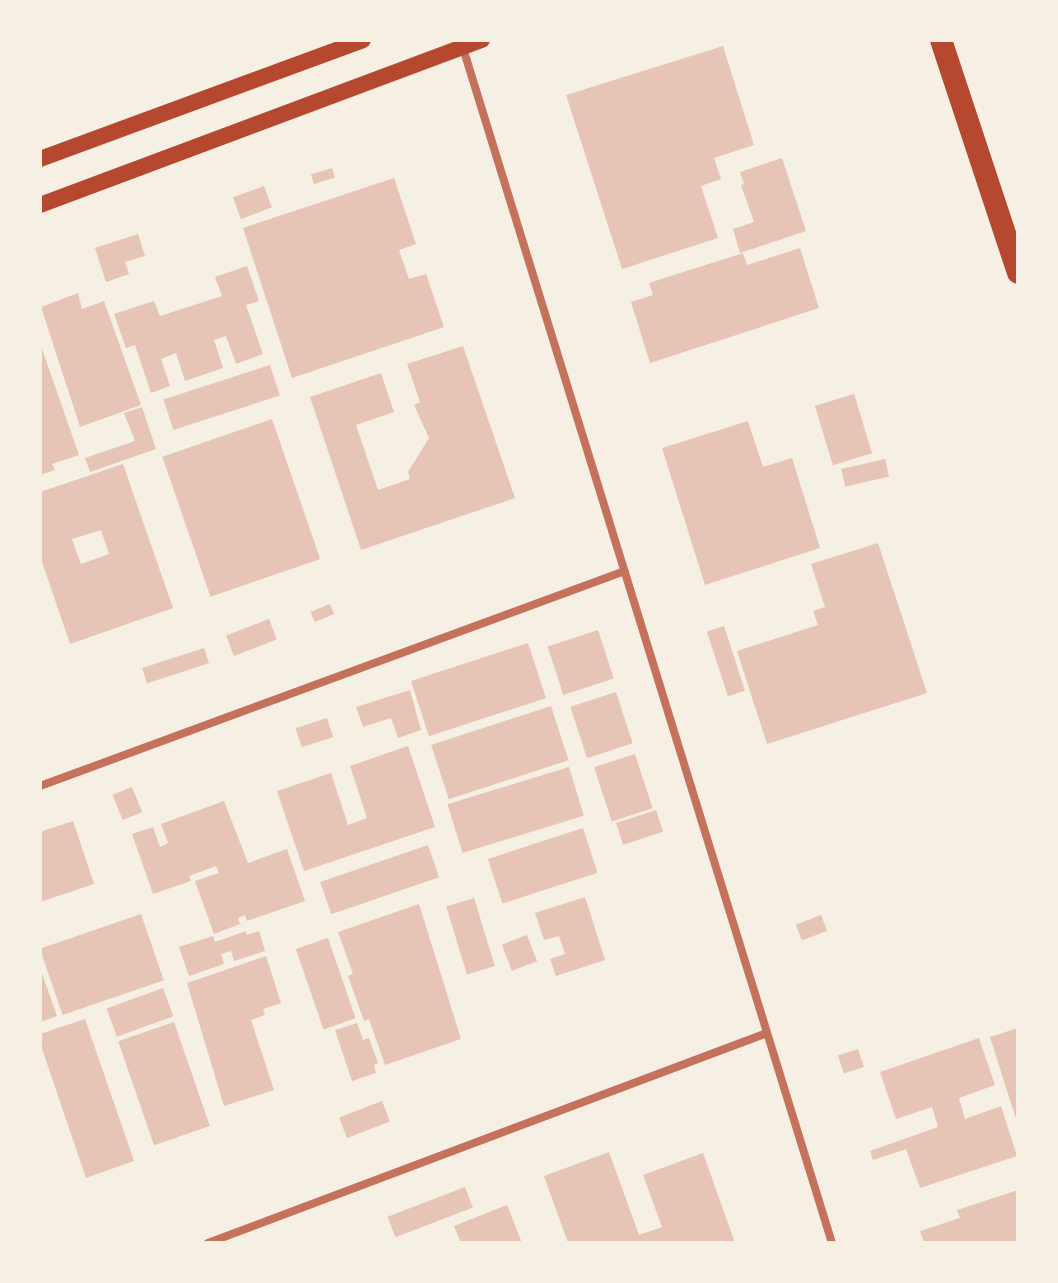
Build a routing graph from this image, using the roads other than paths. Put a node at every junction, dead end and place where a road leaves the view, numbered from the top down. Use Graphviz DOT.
graph roads {
  1 [pos="363,40"];
  2 [pos="482,40"];
  3 [pos="941,40"];
  4 [pos="462,44"];
  5 [pos="40,159"];
  6 [pos="40,205"];
  7 [pos="1018,273"];
  8 [pos="625,571"];
  9 [pos="40,786"];
  10 [pos="767,1033"];
  11 [pos="208,1243"];
  12 [pos="832,1243"];
  1 -- 5 [label="main road"];
  2 -- 4 [label="main road"];
  3 -- 7 [label="highway"];
  4 -- 6 [label="main road"];
  4 -- 8 [label="street"];
  8 -- 9 [label="street"];
  8 -- 10 [label="street"];
  10 -- 11 [label="street"];
  10 -- 12 [label="street"];
}
